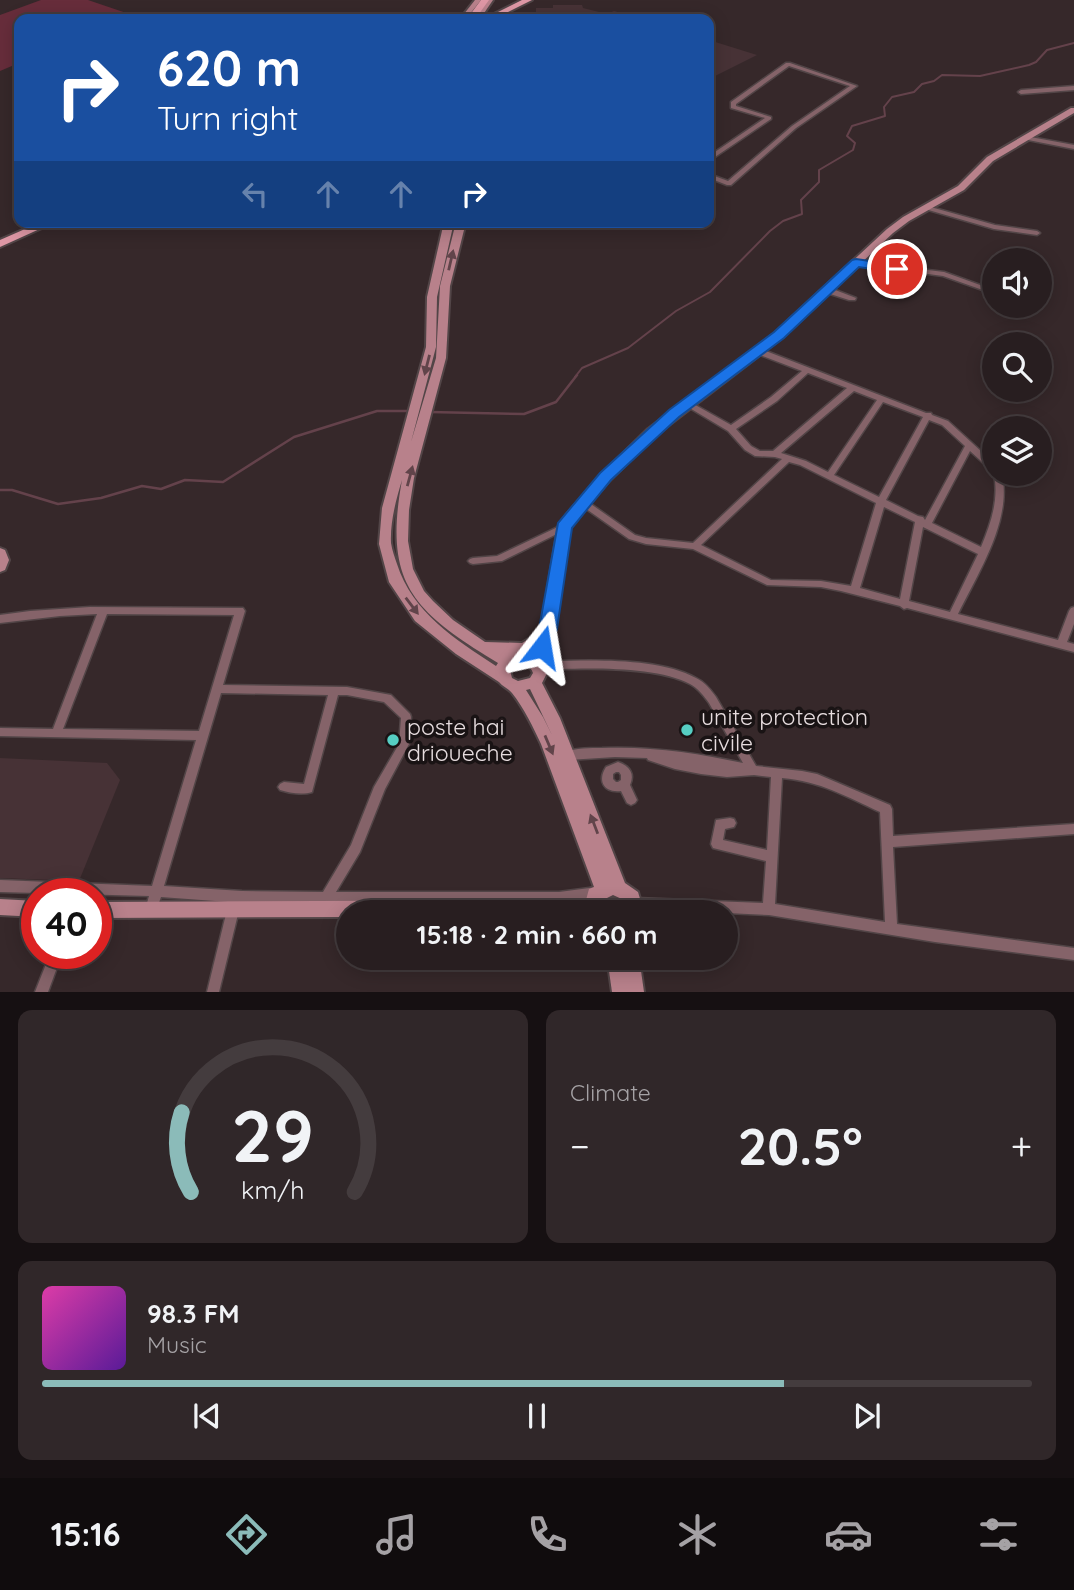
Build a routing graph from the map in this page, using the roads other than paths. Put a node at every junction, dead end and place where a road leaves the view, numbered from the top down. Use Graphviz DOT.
graph roads {
  1 [pos="528,0"];
  2 [pos="538,0"];
  3 [pos="484,1"];
  4 [pos="504,14"];
  5 [pos="509,14"];
  6 [pos="509,14"];
  7 [pos="510,14"];
  8 [pos="1074,88"];
  9 [pos="1021,92"];
  10 [pos="1074,110"];
  11 [pos="1025,138"];
  12 [pos="1074,147"];
  13 [pos="714,156"];
  14 [pos="714,178"];
  15 [pos="927,208"];
  16 [pos="29,228"];
  17 [pos="36,228"];
  18 [pos="448,228"];
  19 [pos="459,228"];
  20 [pos="1037,233"];
  21 [pos="0,243"];
  22 [pos="856,263"];
  23 [pos="982,288"];
  24 [pos="827,290"];
  25 [pos="438,297"];
  26 [pos="852,298"];
  27 [pos="758,351"];
  28 [pos="807,370"];
  29 [pos="852,388"];
  30 [pos="881,399"];
  31 [pos="687,404"];
  32 [pos="928,415"];
  33 [pos="731,429"];
  34 [pos="969,445"];
  35 [pos="775,454"];
  36 [pos="982,457"];
  37 [pos="788,459"];
  38 [pos="829,476"];
  39 [pos="1003,486"];
  40 [pos="881,501"];
  41 [pos="575,514"];
  42 [pos="924,521"];
  43 [pos="393,544"];
  44 [pos="695,546"];
  45 [pos="982,552"];
  46 [pos="0,553"];
  47 [pos="473,561"];
  48 [pos="0,567"];
  49 [pos="854,591"];
  50 [pos="904,605"];
  51 [pos="1074,611"];
  52 [pos="103,612"];
  53 [pos="952,617"];
  54 [pos="0,619"];
  55 [pos="548,629"];
  56 [pos="1062,645"];
  57 [pos="482,647"];
  58 [pos="1074,648"];
  59 [pos="507,662"];
  60 [pos="533,662"];
  61 [pos="509,682"];
  62 [pos="534,683"];
  63 [pos="216,689"];
  64 [pos="334,691"];
  65 [pos="0,732"];
  66 [pos="56,734"];
  67 [pos="202,736"];
  68 [pos="603,752"];
  69 [pos="568,755"];
  70 [pos="753,770"];
  71 [pos="777,773"];
  72 [pos="284,787"];
  73 [pos="631,800"];
  74 [pos="730,823"];
  75 [pos="1074,829"];
  76 [pos="887,842"];
  77 [pos="772,858"];
  78 [pos="0,886"];
  79 [pos="326,897"];
  80 [pos="600,898"];
  81 [pos="632,900"];
  82 [pos="153,901"];
  83 [pos="0,907"];
  84 [pos="112,907"];
  85 [pos="21,908"];
  86 [pos="738,909"];
  87 [pos="769,909"];
  88 [pos="233,911"];
  89 [pos="891,927"];
  90 [pos="1074,954"];
  91 [pos="50,969"];
  92 [pos="618,970"];
  93 [pos="632,970"];
  94 [pos="41,992"];
  95 [pos="213,992"];
  96 [pos="621,992"];
  97 [pos="635,992"];
  1 -- 5 [label="main road"];
  2 -- 6 [label="main road"];
  2 -- 7 [label="main road"];
  3 -- 4 [label="main road"];
  8 -- 9 [label="street"];
  10 -- 11 [label="street"];
  11 -- 12 [label="street"];
  11 -- 15 [label="street"];
  13 -- 14 [label="street"];
  15 -- 20 [label="street"];
  15 -- 22 [label="street"];
  16 -- 21 [label="main road"];
  17 -- 21 [label="main road"];
  18 -- 25 [label="street"];
  25 -- 19 [label="street, one-way"];
  22 -- 23 [label="street"];
  22 -- 24 [label="street"];
  24 -- 26 [label="street"];
  24 -- 27 [label="street"];
  25 -- 43 [label="street"];
  27 -- 28 [label="street"];
  27 -- 31 [label="street"];
  28 -- 29 [label="street"];
  28 -- 33 [label="street"];
  29 -- 30 [label="street"];
  29 -- 35 [label="street"];
  30 -- 32 [label="street"];
  30 -- 38 [label="street"];
  31 -- 33 [label="street"];
  31 -- 41 [label="street"];
  32 -- 34 [label="street"];
  32 -- 40 [label="street"];
  33 -- 35 [label="street"];
  34 -- 36 [label="street"];
  34 -- 42 [label="street"];
  35 -- 37 [label="street"];
  37 -- 38 [label="street"];
  37 -- 44 [label="street"];
  38 -- 40 [label="street"];
  39 -- 45 [label="street"];
  40 -- 42 [label="street"];
  40 -- 49 [label="street"];
  41 -- 44 [label="street"];
  41 -- 47 [label="street"];
  41 -- 55 [label="street"];
  42 -- 45 [label="street"];
  42 -- 50 [label="street"];
  43 -- 57 [label="street"];
  43 -- 61 [label="street, one-way"];
  44 -- 49 [label="street"];
  45 -- 53 [label="street"];
  46 -- 48 [label="street"];
  49 -- 50 [label="street"];
  50 -- 53 [label="street"];
  51 -- 56 [label="street"];
  52 -- 54 [label="street"];
  52 -- 63 [label="street"];
  52 -- 66 [label="street"];
  53 -- 56 [label="street"];
  55 -- 57 [label="street"];
  55 -- 60 [label="street"];
  56 -- 58 [label="street"];
  57 -- 59 [label="street"];
  59 -- 60 [label="street"];
  59 -- 61 [label="street"];
  60 -- 62 [label="street"];
  60 -- 70 [label="street"];
  61 -- 62 [label="street"];
  61 -- 80 [label="street, one-way"];
  62 -- 69 [label="street"];
  63 -- 64 [label="street"];
  63 -- 67 [label="street"];
  64 -- 72 [label="street"];
  64 -- 79 [label="street"];
  65 -- 66 [label="street"];
  66 -- 67 [label="street"];
  67 -- 82 [label="street"];
  68 -- 69 [label="street"];
  68 -- 70 [label="street"];
  68 -- 73 [label="street"];
  80 -- 69 [label="street, one-way"];
  70 -- 71 [label="street"];
  71 -- 76 [label="street"];
  71 -- 77 [label="street"];
  74 -- 77 [label="street"];
  75 -- 76 [label="street"];
  76 -- 89 [label="street"];
  77 -- 87 [label="street"];
  78 -- 82 [label="street"];
  79 -- 80 [label="street"];
  79 -- 82 [label="street"];
  80 -- 81 [label="street"];
  80 -- 88 [label="street"];
  82 -- 84 [label="street"];
  82 -- 88 [label="street"];
  83 -- 85 [label="street"];
  86 -- 87 [label="street"];
  87 -- 89 [label="street"];
  88 -- 95 [label="street"];
  89 -- 90 [label="street"];
  91 -- 94 [label="street"];
  92 -- 96 [label="street"];
  93 -- 97 [label="street"];
}
